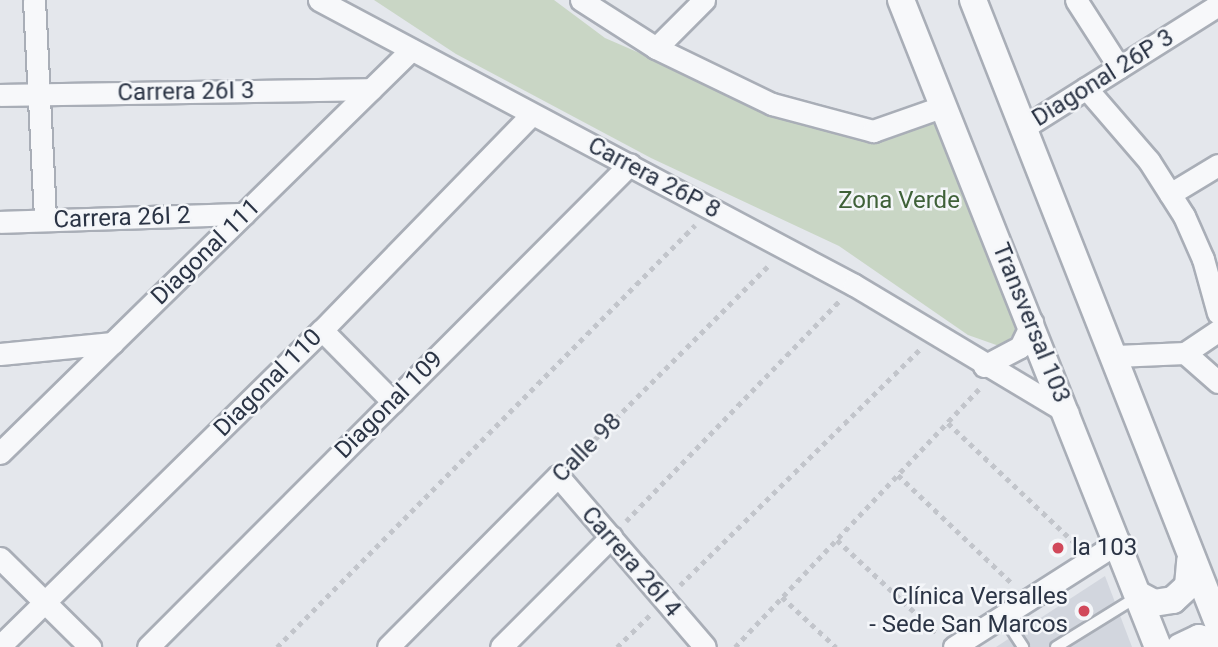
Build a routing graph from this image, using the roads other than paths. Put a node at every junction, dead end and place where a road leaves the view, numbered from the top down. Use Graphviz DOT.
graph roads {
  1 [pos="34,0"];
  2 [pos="319,0"];
  3 [pos="581,0"];
  4 [pos="704,0"];
  5 [pos="901,0"];
  6 [pos="973,0"];
  7 [pos="1076,0"];
  8 [pos="1218,5"];
  9 [pos="656,48"];
  10 [pos="411,50"];
  11 [pos="1119,67"];
  12 [pos="1086,88"];
  13 [pos="371,89"];
  14 [pos="39,94"];
  15 [pos="0,95"];
  16 [pos="941,107"];
  17 [pos="531,114"];
  18 [pos="1023,128"];
  19 [pos="631,164"];
  20 [pos="1218,165"];
  21 [pos="1170,194"];
  22 [pos="244,214"];
  23 [pos="45,220"];
  24 [pos="0,222"];
  25 [pos="1218,313"];
  26 [pos="1032,323"];
  27 [pos="322,330"];
  28 [pos="1218,331"];
  29 [pos="111,344"];
  30 [pos="1185,353"];
  31 [pos="0,354"];
  32 [pos="1116,356"];
  33 [pos="990,369"];
  34 [pos="1218,382"];
  35 [pos="393,402"];
  36 [pos="1068,413"];
  37 [pos="0,453"];
  38 [pos="558,477"];
  39 [pos="611,537"];
  40 [pos="1119,542"];
  41 [pos="0,558"];
  42 [pos="1190,561"];
  43 [pos="1139,595"];
  44 [pos="45,603"];
  45 [pos="1003,615"];
  46 [pos="1218,623"];
  47 [pos="1218,642"];
  48 [pos="948,643"];
  49 [pos="0,646"];
  50 [pos="90,647"];
  51 [pos="148,647"];
  52 [pos="388,647"];
  53 [pos="501,647"];
  54 [pos="705,647"];
  55 [pos="1023,647"];
  56 [pos="1056,647"];
  57 [pos="1158,647"];
  58 [pos="1180,647"];
  1 -- 14 [label="street"];
  2 -- 10 [label="street, Carrera 26P 8"];
  3 -- 9 [label="street"];
  4 -- 9 [label="street"];
  5 -- 16 [label="street, Transversal 103"];
  6 -- 18 [label="street"];
  7 -- 11 [label="street"];
  8 -- 11 [label="street, Diagonal 26P 3"];
  9 -- 16 [label="street"];
  10 -- 13 [label="street, Diagonal 111"];
  10 -- 17 [label="street, Carrera 26P 8"];
  11 -- 12 [label="street, Diagonal 26P 3"];
  12 -- 18 [label="street, Diagonal 26P 3"];
  12 -- 21 [label="street"];
  13 -- 14 [label="street, Carrera 26I 3"];
  13 -- 22 [label="street, Diagonal 111"];
  14 -- 15 [label="street, Carrera 26I 3"];
  14 -- 23 [label="street"];
  16 -- 26 [label="street, Transversal 103"];
  17 -- 19 [label="street, Carrera 26P 8"];
  17 -- 27 [label="street, Diagonal 110"];
  18 -- 32 [label="street"];
  19 -- 33 [label="street, Carrera 26P 8"];
  19 -- 35 [label="street, Diagonal 109"];
  20 -- 21 [label="street"];
  21 -- 25 [label="street"];
  22 -- 23 [label="street, Carrera 26I 2"];
  22 -- 29 [label="street, Diagonal 111"];
  23 -- 24 [label="street, Carrera 26I 2"];
  26 -- 33 [label="street"];
  26 -- 36 [label="street, Transversal 103"];
  27 -- 35 [label="street"];
  27 -- 44 [label="street, Diagonal 110"];
  28 -- 30 [label="street"];
  29 -- 31 [label="street"];
  29 -- 37 [label="street, Diagonal 111"];
  30 -- 32 [label="street"];
  30 -- 34 [label="street"];
  32 -- 42 [label="street"];
  33 -- 36 [label="street, Carrera 26P 8"];
  35 -- 51 [label="street, Diagonal 109"];
  36 -- 40 [label="street, Transversal 103"];
  38 -- 39 [label="street, Carrera 26I 4"];
  38 -- 52 [label="street, Calle 98"];
  39 -- 53 [label="street"];
  39 -- 54 [label="street, Carrera 26I 4"];
  40 -- 43 [label="street, Transversal 103"];
  40 -- 45 [label="street"];
  41 -- 44 [label="street"];
  42 -- 43 [label="street"];
  42 -- 46 [label="street"];
  43 -- 56 [label="lane"];
  43 -- 57 [label="street, Transversal 103"];
  44 -- 49 [label="street, Diagonal 110"];
  44 -- 50 [label="street"];
  45 -- 48 [label="street"];
  45 -- 55 [label="lane"];
  47 -- 58 [label="street"];
}
